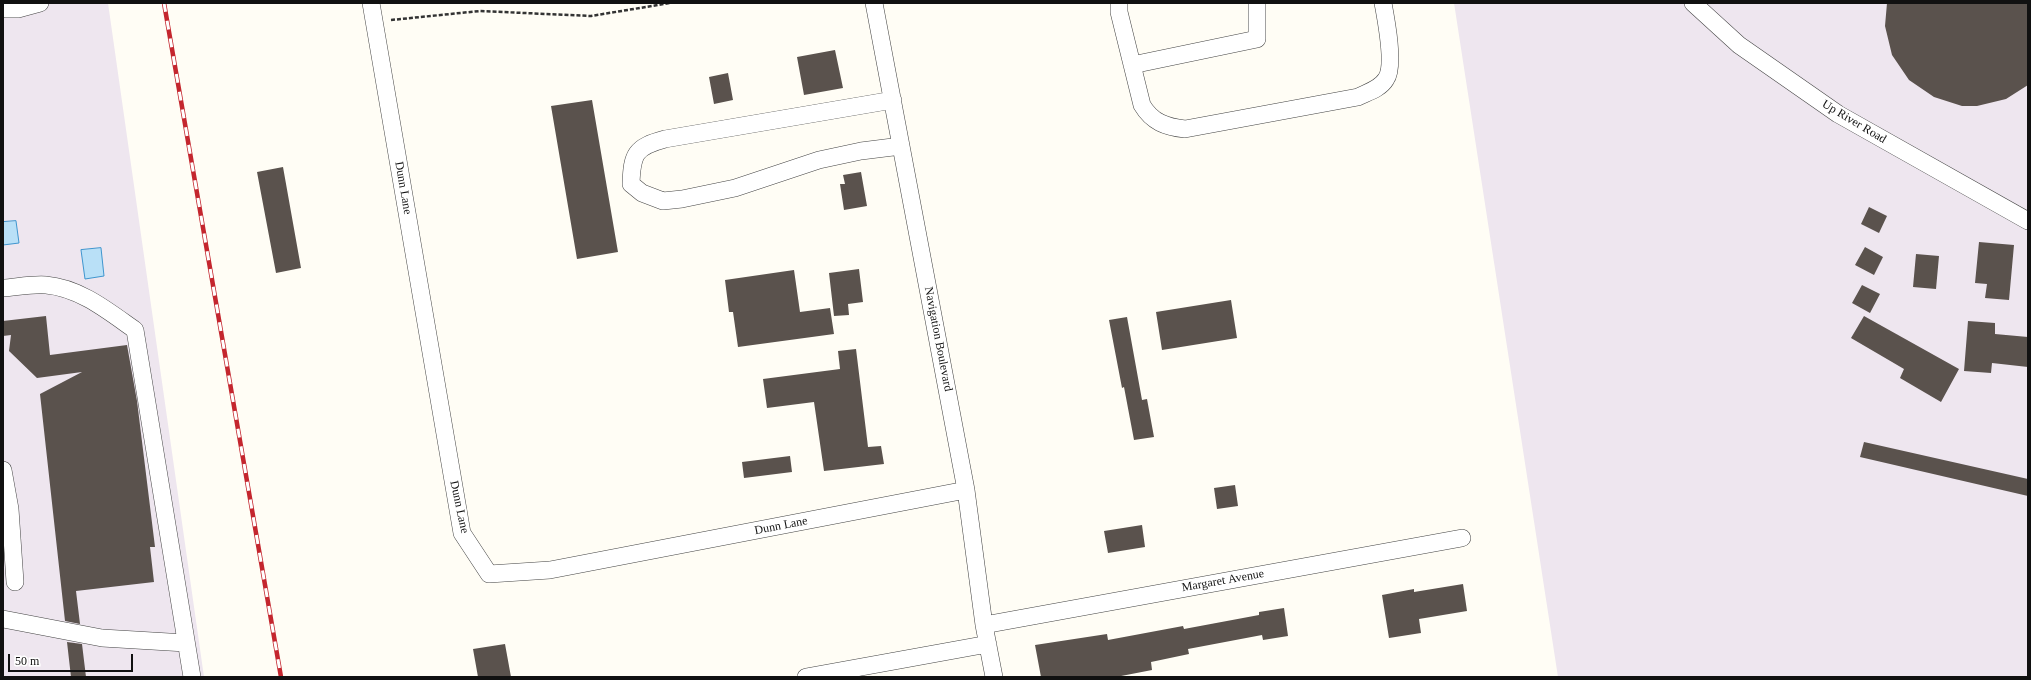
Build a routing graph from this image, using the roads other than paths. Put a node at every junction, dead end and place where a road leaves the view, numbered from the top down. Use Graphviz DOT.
graph roads {
  1 [pos="3,3"];
  2 [pos="40,3"];
  3 [pos="371,3"];
  4 [pos="874,3"];
  5 [pos="1119,3"];
  6 [pos="1257,3"];
  7 [pos="1383,3"];
  8 [pos="1693,3"];
  9 [pos="1132,65"];
  10 [pos="892,100"];
  11 [pos="901,146"];
  12 [pos="2028,221"];
  13 [pos="3,288"];
  14 [pos="3,470"];
  15 [pos="966,490"];
  16 [pos="1462,538"];
  17 [pos="15,582"];
  18 [pos="3,619"];
  19 [pos="984,624"];
  20 [pos="186,643"];
  21 [pos="988,644"];
  22 [pos="192,677"];
  23 [pos="806,677"];
  24 [pos="994,677"];
  1 -- 2 [label="street"];
  3 -- 15 [label="street, Dunn Lane"];
  4 -- 10 [label="street, Navigation Boulevard"];
  5 -- 9 [label="street"];
  6 -- 9 [label="street"];
  7 -- 9 [label="street"];
  8 -- 12 [label="street, Up River Road"];
  10 -- 11 [label="street, Navigation Boulevard"];
  10 -- 11 [label="street"];
  11 -- 15 [label="street, Navigation Boulevard"];
  13 -- 20 [label="street"];
  14 -- 17 [label="street"];
  15 -- 19 [label="street, Navigation Boulevard"];
  16 -- 19 [label="street, Margaret Avenue"];
  18 -- 20 [label="street"];
  19 -- 21 [label="street, Navigation Boulevard"];
  20 -- 22 [label="street"];
  21 -- 23 [label="street"];
  21 -- 24 [label="street, Navigation Boulevard"];
}
